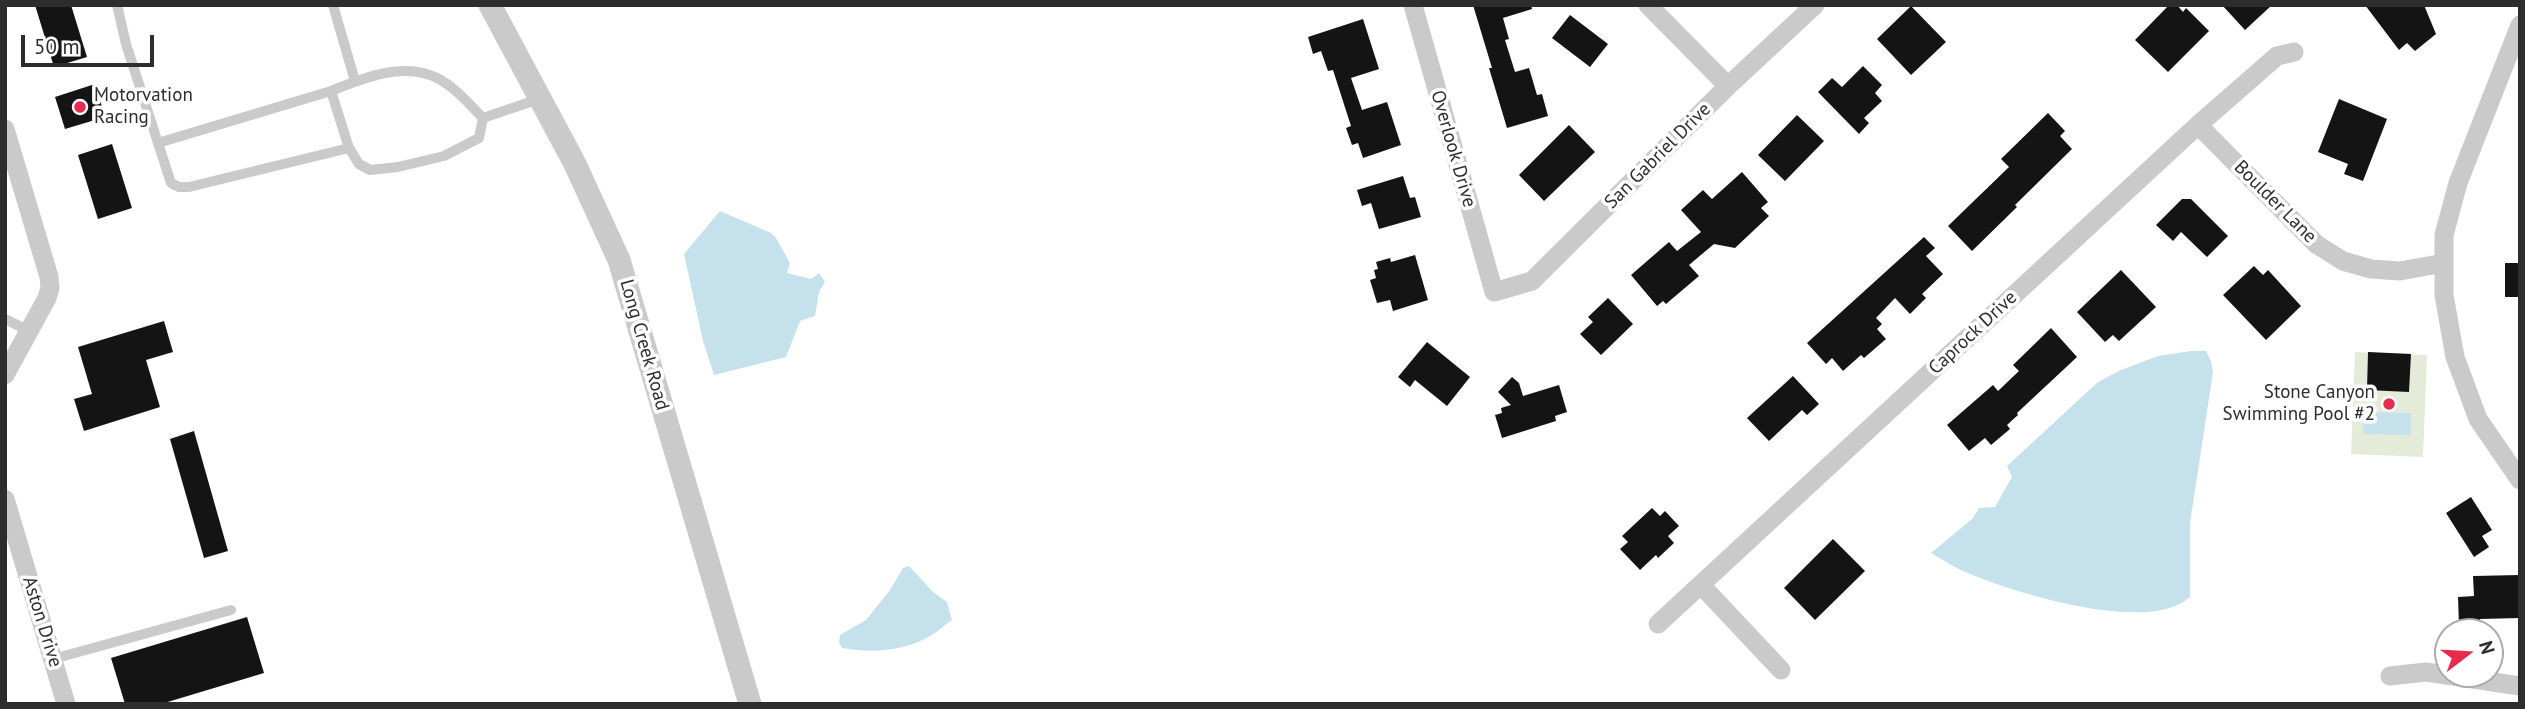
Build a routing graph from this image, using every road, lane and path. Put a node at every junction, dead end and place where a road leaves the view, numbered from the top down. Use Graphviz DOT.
graph roads {
  1 [pos="117,5"];
  2 [pos="333,5"];
  3 [pos="490,5"];
  4 [pos="1413,5"];
  5 [pos="1648,5"];
  6 [pos="1815,5"];
  7 [pos="2520,24"];
  8 [pos="2294,51"];
  9 [pos="355,81"];
  10 [pos="1728,86"];
  11 [pos="331,91"];
  12 [pos="540,99"];
  13 [pos="483,118"];
  14 [pos="2198,125"];
  15 [pos="5,129"];
  16 [pos="158,143"];
  17 [pos="349,148"];
  18 [pos="2444,263"];
  19 [pos="1494,292"];
  20 [pos="5,319"];
  21 [pos="29,331"];
  22 [pos="5,375"];
  23 [pos="2520,480"];
  24 [pos="5,499"];
  25 [pos="1700,585"];
  26 [pos="230,610"];
  27 [pos="1658,624"];
  28 [pos="53,659"];
  29 [pos="1781,670"];
  30 [pos="2390,676"];
  31 [pos="2520,686"];
  32 [pos="66,704"];
  33 [pos="750,704"];
  1 -- 16 [label="lane"];
  2 -- 9 [label="lane"];
  3 -- 12 [label="street, Long Creek Road"];
  4 -- 19 [label="street, Overlook Drive"];
  5 -- 10 [label="street"];
  6 -- 10 [label="street, San Gabriel Drive"];
  7 -- 18 [label="street"];
  8 -- 14 [label="street, Caprock Drive"];
  9 -- 11 [label="lane"];
  9 -- 13 [label="lane"];
  10 -- 19 [label="street, San Gabriel Drive"];
  11 -- 16 [label="lane"];
  11 -- 17 [label="lane"];
  12 -- 13 [label="lane"];
  12 -- 33 [label="street, Long Creek Road"];
  13 -- 17 [label="lane"];
  14 -- 18 [label="street, Boulder Lane"];
  14 -- 25 [label="street, Caprock Drive"];
  15 -- 21 [label="street"];
  16 -- 17 [label="lane"];
  18 -- 23 [label="street"];
  20 -- 21 [label="lane"];
  21 -- 22 [label="street"];
  24 -- 28 [label="street, Aston Drive"];
  25 -- 27 [label="street, Caprock Drive"];
  25 -- 29 [label="street"];
  26 -- 28 [label="lane"];
  28 -- 32 [label="street, Aston Drive"];
  30 -- 31 [label="street"];
}
